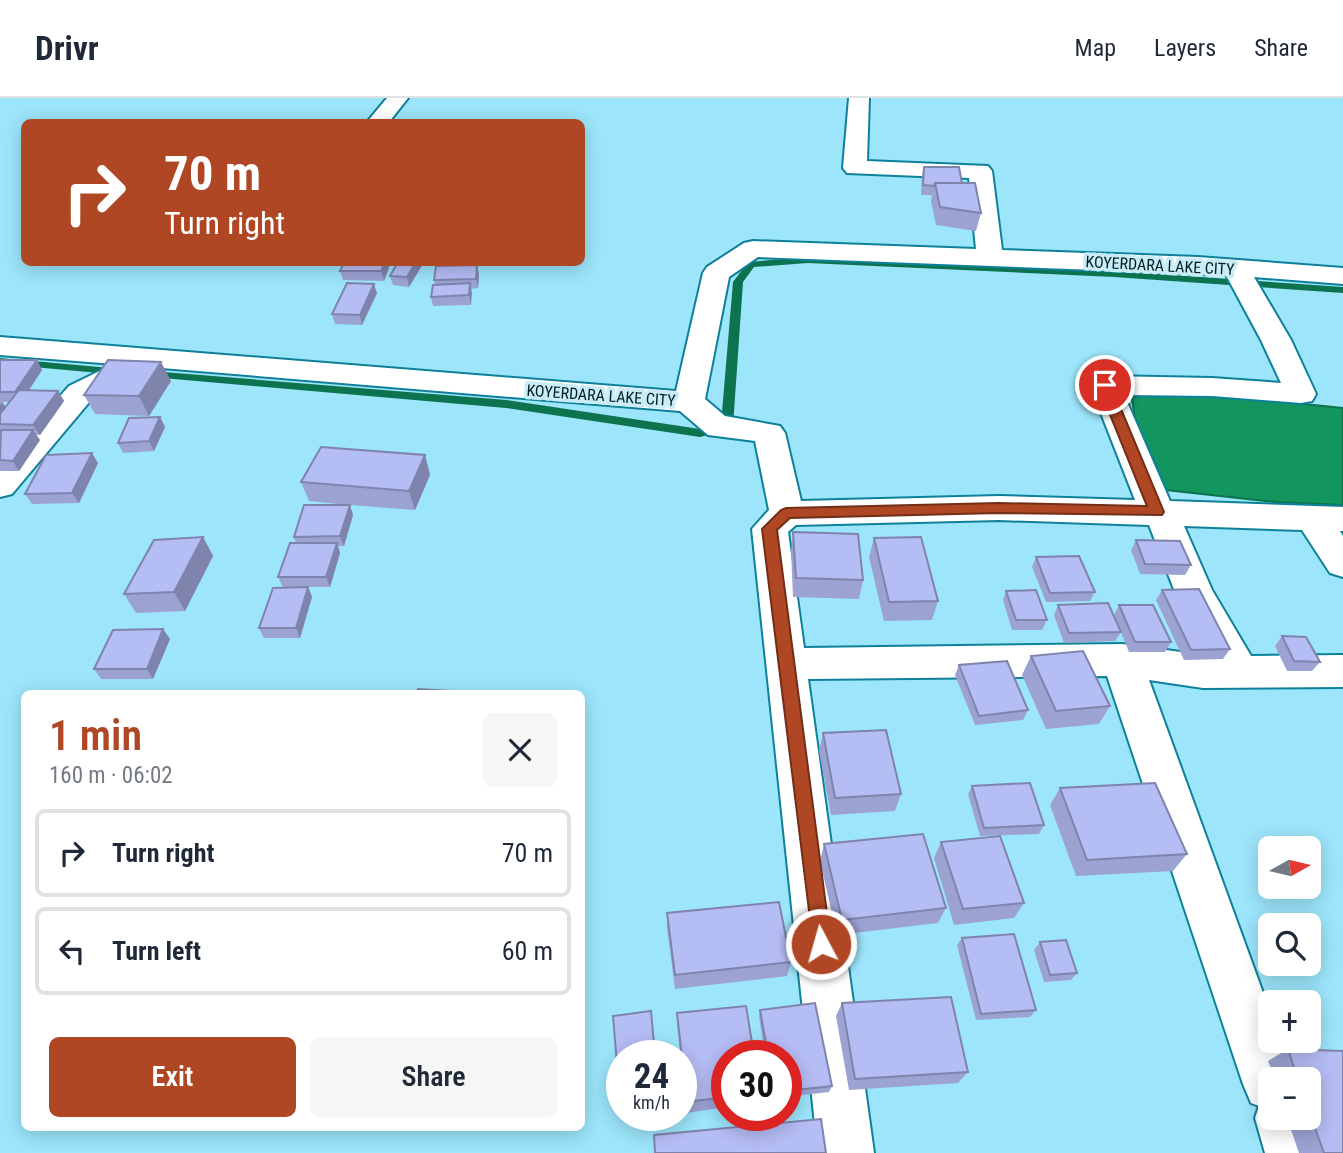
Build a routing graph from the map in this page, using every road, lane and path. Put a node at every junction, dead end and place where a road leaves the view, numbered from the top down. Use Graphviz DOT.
graph roads {
  1 [pos="398,98"];
  2 [pos="859,98"];
  3 [pos="380,119"];
  4 [pos="990,258"];
  5 [pos="1237,268"];
  6 [pos="1343,276"];
  7 [pos="0,346"];
  8 [pos="150,358"];
  9 [pos="689,402"];
  10 [pos="0,486"];
  11 [pos="1157,512"];
  12 [pos="786,513"];
  13 [pos="1328,518"];
  14 [pos="1343,564"];
  15 [pos="1122,660"];
  16 [pos="786,664"];
  17 [pos="1343,671"];
  18 [pos="1240,673"];
  19 [pos="1264,1067"];
  20 [pos="1286,1130"];
  21 [pos="846,1153"];
  22 [pos="1293,1153"];
  1 -- 3 [label="street"];
  2 -- 4 [label="street"];
  4 -- 5 [label="street, KOYERDARA LAKE CITY"];
  4 -- 9 [label="street, KOYERDARA LAKE CITY"];
  5 -- 6 [label="street, KOYERDARA LAKE CITY"];
  5 -- 11 [label="street"];
  7 -- 8 [label="street, KOYERDARA LAKE CITY"];
  8 -- 9 [label="street, KOYERDARA LAKE CITY"];
  8 -- 10 [label="street"];
  9 -- 12 [label="street"];
  11 -- 12 [label="street"];
  11 -- 13 [label="street"];
  11 -- 18 [label="street"];
  12 -- 16 [label="street"];
  13 -- 14 [label="street"];
  15 -- 16 [label="street"];
  15 -- 18 [label="street"];
  15 -- 19 [label="street"];
  16 -- 21 [label="street"];
  17 -- 18 [label="street"];
  20 -- 22 [label="street"];
}
